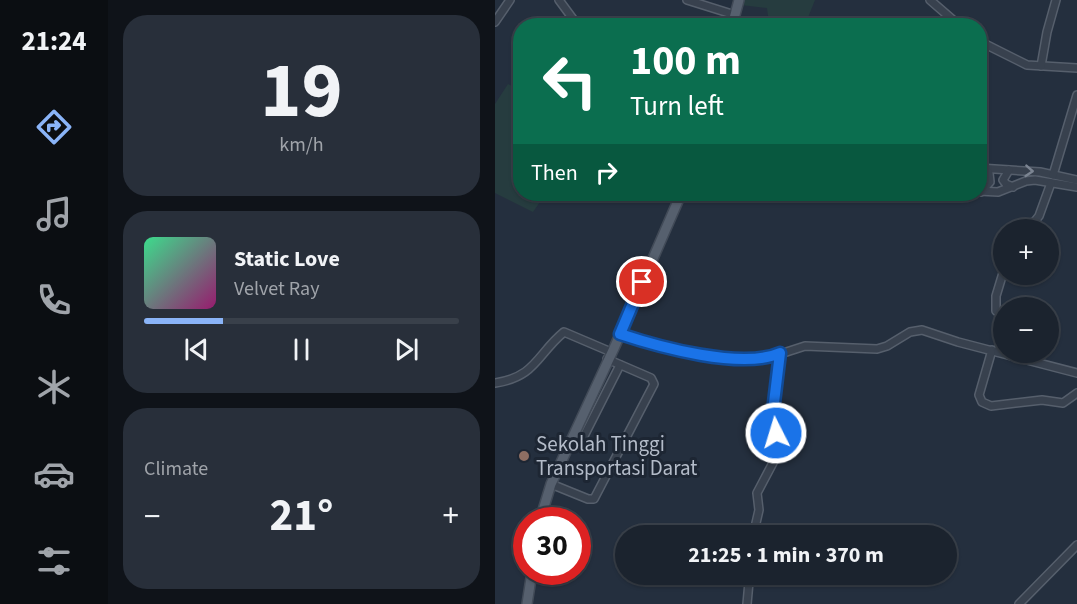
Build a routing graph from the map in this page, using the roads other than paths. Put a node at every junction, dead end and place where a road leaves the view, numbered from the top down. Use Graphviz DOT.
graph roads {
  1 [pos="510,0"];
  2 [pos="559,0"];
  3 [pos="687,0"];
  4 [pos="739,0"];
  5 [pos="930,0"];
  6 [pos="1056,0"];
  7 [pos="735,15"];
  8 [pos="572,18"];
  9 [pos="734,18"];
  10 [pos="951,18"];
  11 [pos="495,22"];
  12 [pos="987,45"];
  13 [pos="1041,66"];
  14 [pos="1077,68"];
  15 [pos="1077,95"];
  16 [pos="987,168"];
  17 [pos="1009,170"];
  18 [pos="987,172"];
  19 [pos="1052,179"];
  20 [pos="1035,180"];
  21 [pos="1077,180"];
  22 [pos="987,185"];
  23 [pos="1013,187"];
  24 [pos="1077,187"];
  25 [pos="987,191"];
  26 [pos="1048,191"];
  27 [pos="678,201"];
  28 [pos="1035,219"];
  29 [pos="620,334"];
  30 [pos="993,351"];
  31 [pos="780,353"];
  32 [pos="609,356"];
  33 [pos="993,356"];
  34 [pos="1040,363"];
  35 [pos="620,365"];
  36 [pos="1077,373"];
  37 [pos="495,383"];
  38 [pos="1077,393"];
  39 [pos="583,438"];
  40 [pos="551,484"];
  41 [pos="544,507"];
  42 [pos="756,525"];
  43 [pos="1077,545"];
  44 [pos="530,585"];
  45 [pos="749,585"];
  46 [pos="527,604"];
  47 [pos="747,604"];
  48 [pos="1019,604"];
  1 -- 11 [label="street"];
  2 -- 8 [label="street"];
  3 -- 7 [label="street"];
  4 -- 7 [label="main road"];
  5 -- 10 [label="street"];
  6 -- 13 [label="street"];
  7 -- 9 [label="main road"];
  12 -- 13 [label="street"];
  13 -- 14 [label="street"];
  15 -- 19 [label="street"];
  16 -- 17 [label="street"];
  17 -- 19 [label="street, one-way"];
  17 -- 23 [label="street"];
  18 -- 22 [label="street"];
  19 -- 20 [label="street"];
  19 -- 21 [label="street"];
  19 -- 24 [label="street"];
  19 -- 26 [label="street"];
  20 -- 23 [label="street"];
  20 -- 26 [label="street"];
  23 -- 25 [label="street"];
  26 -- 28 [label="street"];
  27 -- 29 [label="main road"];
  29 -- 31 [label="street"];
  29 -- 32 [label="main road"];
  30 -- 31 [label="street"];
  31 -- 42 [label="street"];
  32 -- 35 [label="street"];
  32 -- 37 [label="street"];
  32 -- 40 [label="main road"];
  33 -- 38 [label="street"];
  34 -- 36 [label="street"];
  35 -- 39 [label="street"];
  35 -- 40 [label="street"];
  40 -- 41 [label="main road"];
  43 -- 48 [label="street"];
  44 -- 46 [label="main road"];
  45 -- 47 [label="street"];
}
